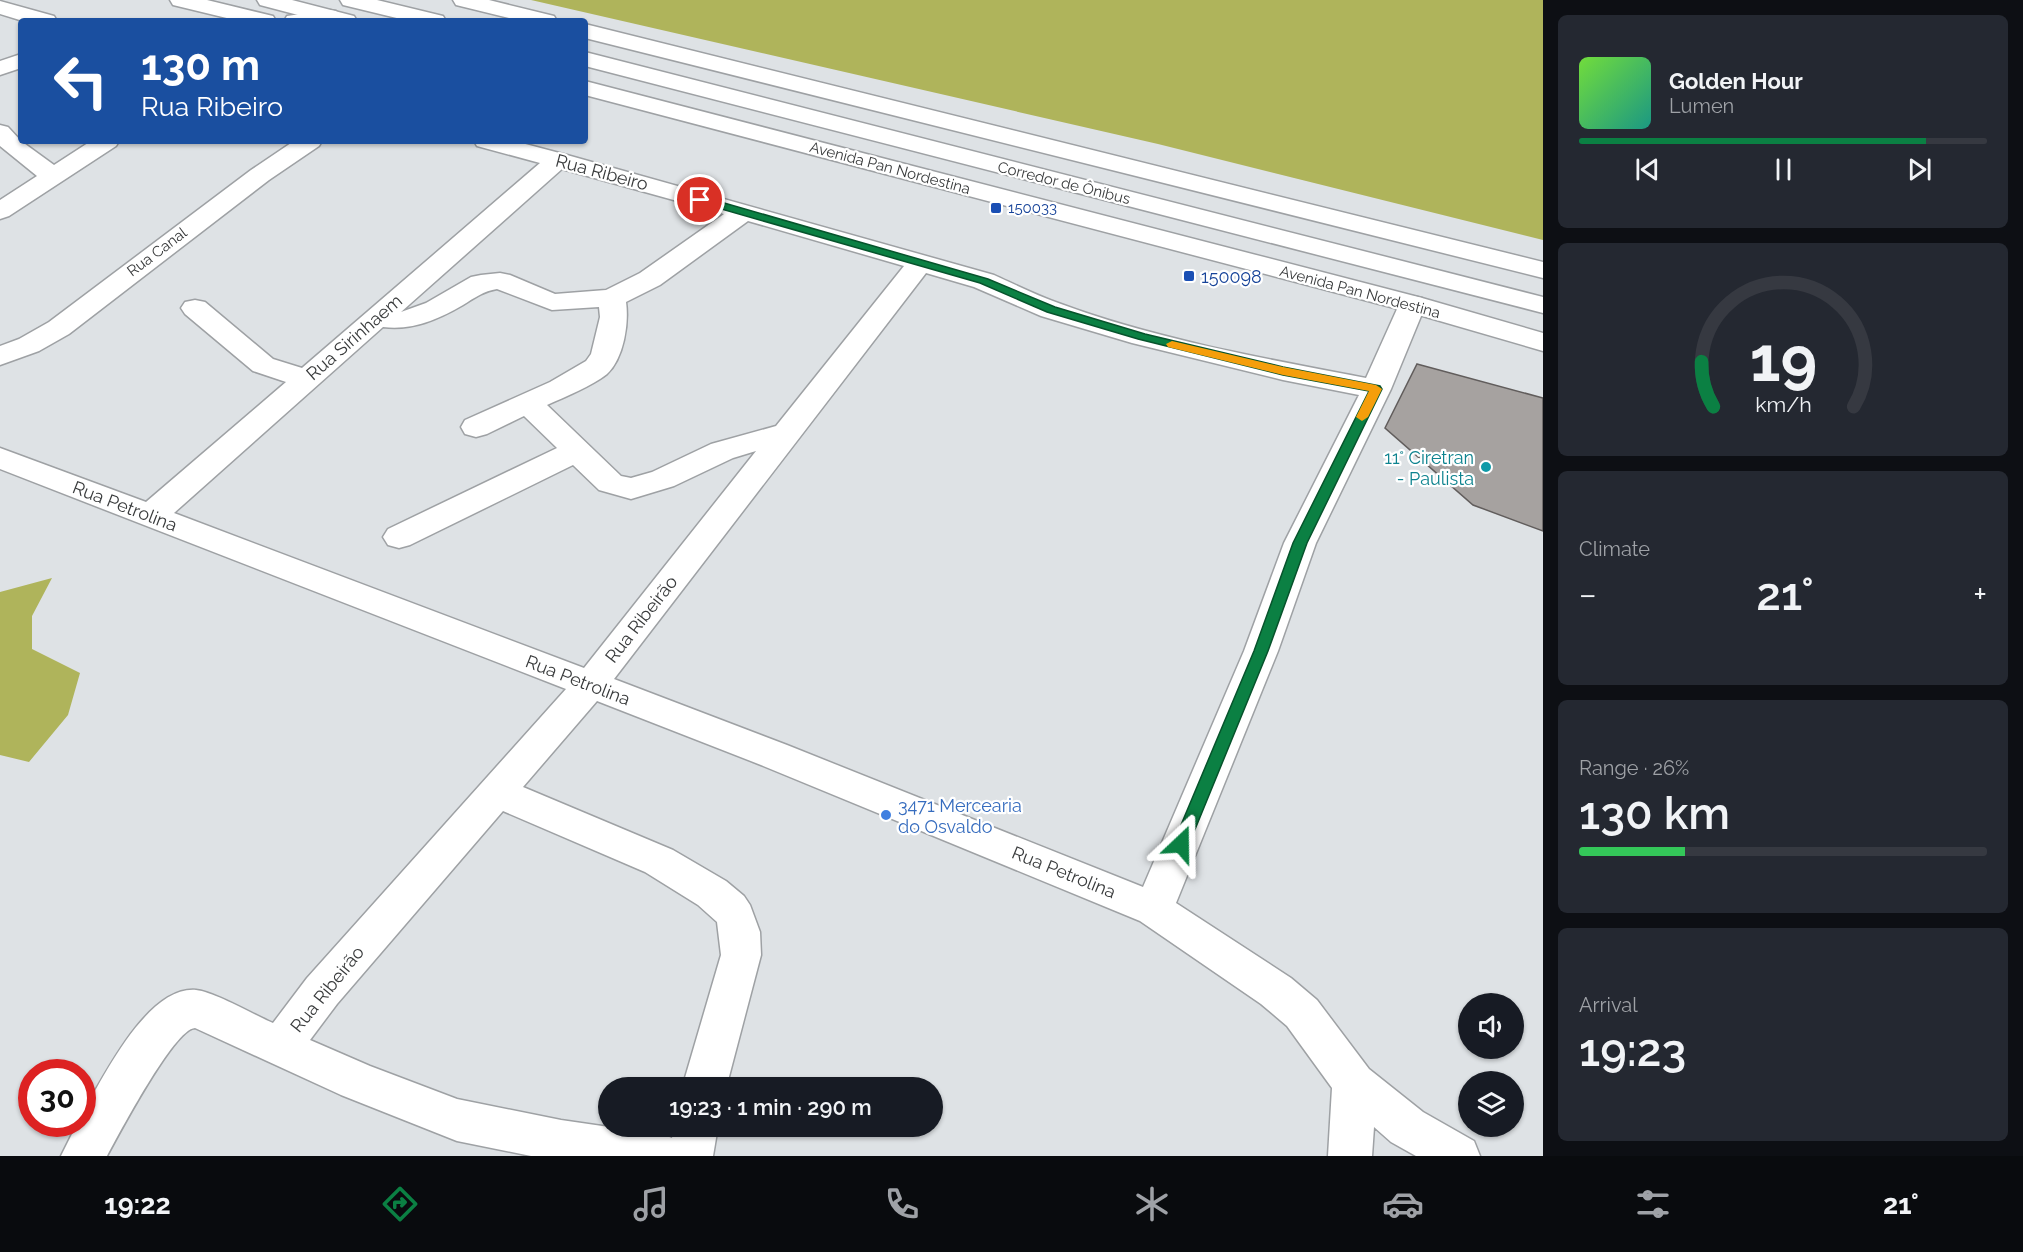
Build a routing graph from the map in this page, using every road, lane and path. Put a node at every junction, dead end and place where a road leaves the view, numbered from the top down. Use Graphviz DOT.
graph roads {
  1 [pos="181,0"];
  2 [pos="268,0"];
  3 [pos="351,0"];
  4 [pos="464,0"];
  5 [pos="0,7"];
  6 [pos="36,18"];
  7 [pos="253,18"];
  8 [pos="333,18"];
  9 [pos="423,18"];
  10 [pos="534,18"];
  11 [pos="588,32"];
  12 [pos="588,61"];
  13 [pos="18,62"];
  14 [pos="0,68"];
  15 [pos="588,89"];
  16 [pos="0,132"];
  17 [pos="103,144"];
  18 [pos="306,144"];
  19 [pos="497,144"];
  20 [pos="558,160"];
  21 [pos="54,177"];
  22 [pos="0,211"];
  23 [pos="744,212"];
  24 [pos="920,263"];
  25 [pos="1543,270"];
  26 [pos="612,298"];
  27 [pos="1412,304"];
  28 [pos="1543,305"];
  29 [pos="195,308"];
  30 [pos="376,318"];
  31 [pos="1543,342"];
  32 [pos="0,356"];
  33 [pos="307,379"];
  34 [pos="1376,389"];
  35 [pos="528,403"];
  36 [pos="476,427"];
  37 [pos="787,433"];
  38 [pos="577,451"];
  39 [pos="3,463"];
  40 [pos="151,515"];
  41 [pos="399,537"];
  42 [pos="590,685"];
  43 [pos="495,791"];
  44 [pos="1154,909"];
  45 [pos="280,1047"];
  46 [pos="707,1077"];
  47 [pos="1354,1083"];
  48 [pos="694,1137"];
  49 [pos="83,1156"];
  50 [pos="664,1156"];
  51 [pos="691,1156"];
  52 [pos="1350,1156"];
  53 [pos="1458,1156"];
  1 -- 7 [label="main road"];
  2 -- 8 [label="main road"];
  3 -- 9 [label="main road"];
  4 -- 10 [label="main road"];
  5 -- 6 [label="main road"];
  11 -- 25 [label="main road"];
  12 -- 28 [label="main road, Corredor de Ônibus"];
  13 -- 14 [label="main road"];
  15 -- 27 [label="main road, Avenida Pan Nordestina"];
  16 -- 21 [label="main road"];
  17 -- 21 [label="main road"];
  18 -- 32 [label="main road, Rua Canal"];
  19 -- 20 [label="main road, Rua Ribeiro"];
  20 -- 23 [label="main road, Rua Ribeiro"];
  20 -- 30 [label="main road, Rua Sirinhaem"];
  21 -- 22 [label="main road"];
  23 -- 24 [label="main road, Rua Ribeiro"];
  23 -- 26 [label="main road"];
  24 -- 34 [label="main road, Rua Ribeiro"];
  24 -- 37 [label="main road, Rua Ribeirão"];
  26 -- 30 [label="main road"];
  26 -- 35 [label="main road"];
  27 -- 31 [label="main road, Avenida Pan Nordestina"];
  27 -- 34 [label="main road"];
  29 -- 33 [label="main road"];
  30 -- 33 [label="main road, Rua Sirinhaem"];
  33 -- 40 [label="main road, Rua Sirinhaem"];
  34 -- 44 [label="main road"];
  35 -- 36 [label="main road"];
  35 -- 38 [label="main road"];
  37 -- 38 [label="main road"];
  37 -- 42 [label="main road, Rua Ribeirão"];
  38 -- 41 [label="main road"];
  39 -- 40 [label="main road, Rua Petrolina"];
  40 -- 42 [label="main road, Rua Petrolina"];
  42 -- 43 [label="main road, Rua Ribeirão"];
  42 -- 44 [label="main road, Rua Petrolina"];
  43 -- 45 [label="main road, Rua Ribeirão"];
  43 -- 46 [label="main road"];
  44 -- 47 [label="main road, Rua Petrolina"];
  45 -- 49 [label="main road"];
  45 -- 50 [label="main road"];
  47 -- 52 [label="main road"];
  47 -- 53 [label="main road, Rua Petrolina"];
  48 -- 51 [label="main road"];
}
